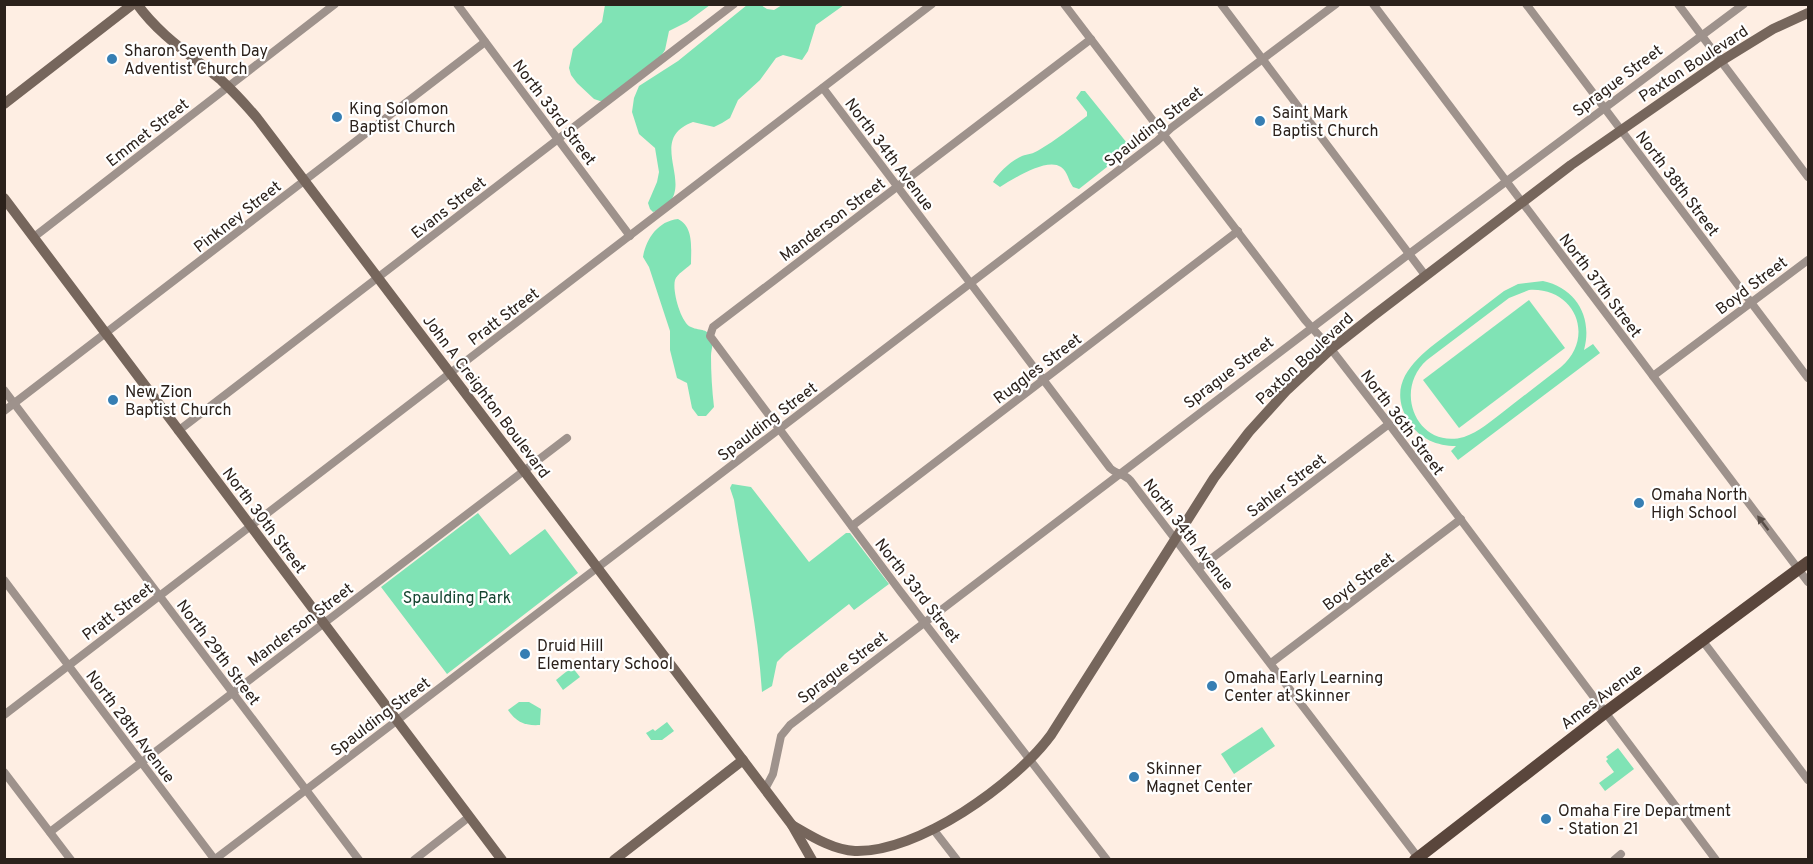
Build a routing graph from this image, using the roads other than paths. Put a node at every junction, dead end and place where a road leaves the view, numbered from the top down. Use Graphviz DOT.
graph roads {
  1 [pos="135,4"];
  2 [pos="335,4"];
  3 [pos="457,4"];
  4 [pos="734,4"];
  5 [pos="932,4"];
  6 [pos="1064,4"];
  7 [pos="1221,4"];
  8 [pos="1336,4"];
  9 [pos="1373,4"];
  10 [pos="1526,4"];
  11 [pos="1678,4"];
  12 [pos="1744,4"];
  13 [pos="1809,13"];
  14 [pos="1702,36"];
  15 [pos="1091,39"];
  16 [pos="485,42"];
  17 [pos="1262,60"];
  18 [pos="1720,61"];
  19 [pos="228,87"];
  20 [pos="823,88"];
  21 [pos="4,104"];
  22 [pos="1604,108"];
  23 [pos="1620,130"];
  24 [pos="1164,134"];
  25 [pos="558,139"];
  26 [pos="1809,177"];
  27 [pos="305,181"];
  28 [pos="1506,181"];
  29 [pos="897,186"];
  30 [pos="4,198"];
  31 [pos="1521,201"];
  32 [pos="1238,231"];
  33 [pos="630,236"];
  34 [pos="34,237"];
  35 [pos="1409,254"];
  36 [pos="1809,260"];
  37 [pos="1425,275"];
  38 [pos="378,277"];
  39 [pos="970,283"];
  40 [pos="1751,302"];
  41 [pos="1312,327"];
  42 [pos="106,334"];
  43 [pos="710,336"];
  44 [pos="1331,349"];
  45 [pos="451,374"];
  46 [pos="1653,376"];
  47 [pos="1809,378"];
  48 [pos="1043,380"];
  49 [pos="4,390"];
  50 [pos="14,403"];
  51 [pos="4,411"];
  52 [pos="1389,424"];
  53 [pos="779,429"];
  54 [pos="178,430"];
  55 [pos="567,438"];
  56 [pos="524,470"];
  57 [pos="1120,474"];
  58 [pos="1461,519"];
  59 [pos="250,526"];
  60 [pos="852,526"];
  61 [pos="1176,539"];
  62 [pos="1804,566"];
  63 [pos="597,568"];
  64 [pos="1199,568"];
  65 [pos="4,580"];
  66 [pos="1809,582"];
  67 [pos="159,596"];
  68 [pos="925,622"];
  69 [pos="323,624"];
  70 [pos="1702,640"];
  71 [pos="1272,663"];
  72 [pos="69,665"];
  73 [pos="232,693"];
  74 [pos="1606,712"];
  75 [pos="4,715"];
  76 [pos="396,720"];
  77 [pos="1031,759"];
  78 [pos="742,760"];
  79 [pos="142,762"];
  80 [pos="4,772"];
  81 [pos="1809,780"];
  82 [pos="765,789"];
  83 [pos="306,790"];
  84 [pos="469,817"];
  85 [pos="792,825"];
  86 [pos="933,829"];
  87 [pos="50,832"];
  88 [pos="1621,854"];
  89 [pos="848,855"];
  90 [pos="215,859"];
  91 [pos="1418,859"];
  92 [pos="70,860"];
  93 [pos="359,860"];
  94 [pos="414,860"];
  95 [pos="502,860"];
  96 [pos="614,860"];
  97 [pos="812,860"];
  98 [pos="957,860"];
  99 [pos="1107,860"];
  100 [pos="1614,860"];
  101 [pos="1716,860"];
  1 -- 19 [label="street, John A Creighton Boulevard"];
  1 -- 21 [label="street"];
  2 -- 19 [label="street, Emmet Street"];
  3 -- 16 [label="street, North 33rd Street"];
  4 -- 25 [label="street, Evans Street"];
  5 -- 20 [label="street, Pratt Street"];
  6 -- 15 [label="street, North 36th Street"];
  7 -- 17 [label="street"];
  8 -- 17 [label="street, Spaulding Street"];
  9 -- 28 [label="street, North 37th Street"];
  10 -- 22 [label="street, North 38th Street"];
  11 -- 14 [label="street"];
  12 -- 14 [label="street, Sprague Street"];
  13 -- 18 [label="street, Paxton Boulevard"];
  14 -- 18 [label="street"];
  14 -- 22 [label="street, Sprague Street"];
  15 -- 24 [label="street, North 36th Street"];
  15 -- 29 [label="street, Manderson Street"];
  16 -- 25 [label="street, North 33rd Street"];
  16 -- 27 [label="street, Pinkney Street"];
  17 -- 24 [label="street, Spaulding Street"];
  17 -- 35 [label="street"];
  18 -- 23 [label="street, Paxton Boulevard"];
  18 -- 26 [label="street"];
  19 -- 27 [label="street, John A Creighton Boulevard"];
  19 -- 34 [label="street, Emmet Street"];
  20 -- 29 [label="street, North 34th Avenue"];
  20 -- 33 [label="street, Pratt Street"];
  22 -- 23 [label="street, North 38th Street"];
  22 -- 28 [label="street, Sprague Street"];
  23 -- 31 [label="street, Paxton Boulevard"];
  23 -- 40 [label="street, North 38th Street"];
  24 -- 32 [label="street, North 36th Street"];
  24 -- 39 [label="street, Spaulding Street"];
  25 -- 33 [label="street, North 33rd Street"];
  25 -- 38 [label="street, Evans Street"];
  27 -- 38 [label="street, John A Creighton Boulevard"];
  27 -- 42 [label="street, Pinkney Street"];
  28 -- 31 [label="street, North 37th Street"];
  28 -- 35 [label="street, Sprague Street"];
  29 -- 39 [label="street, North 34th Avenue"];
  29 -- 43 [label="street, Manderson Street"];
  30 -- 34 [label="street, North 30th Street"];
  31 -- 37 [label="street, Paxton Boulevard"];
  31 -- 46 [label="street, North 37th Street"];
  32 -- 41 [label="street, North 36th Street"];
  32 -- 48 [label="street, Ruggles Street"];
  33 -- 45 [label="street, Pratt Street"];
  34 -- 42 [label="street, North 30th Street"];
  35 -- 37 [label="street"];
  35 -- 41 [label="street, Sprague Street"];
  36 -- 40 [label="street, Boyd Street"];
  37 -- 44 [label="street, Paxton Boulevard"];
  38 -- 45 [label="street, John A Creighton Boulevard"];
  38 -- 54 [label="street, Evans Street"];
  39 -- 48 [label="street, North 34th Avenue"];
  39 -- 53 [label="street, Spaulding Street"];
  40 -- 46 [label="street, Boyd Street"];
  40 -- 47 [label="street, North 38th Street"];
  41 -- 44 [label="street, North 36th Street"];
  41 -- 57 [label="street, Sprague Street"];
  42 -- 50 [label="street, Pinkney Street"];
  42 -- 54 [label="street, North 30th Street"];
  43 -- 53 [label="street, North 33rd Street"];
  44 -- 52 [label="street, North 36th Street"];
  44 -- 61 [label="street, Paxton Boulevard"];
  45 -- 56 [label="street, John A Creighton Boulevard"];
  45 -- 59 [label="street, Pratt Street"];
  62 -- 46 [label="street, North 37th Street, one-way"];
  48 -- 57 [label="street, North 34th Avenue"];
  48 -- 60 [label="street, Ruggles Street"];
  49 -- 50 [label="street, North 29th Street"];
  50 -- 51 [label="street, Pinkney Street"];
  50 -- 67 [label="street, North 29th Street"];
  52 -- 58 [label="street, North 36th Street"];
  52 -- 64 [label="street, Sahler Street"];
  53 -- 60 [label="street, North 33rd Street"];
  53 -- 63 [label="street, Spaulding Street"];
  54 -- 59 [label="street, North 30th Street"];
  55 -- 56 [label="street, Manderson Street"];
  56 -- 63 [label="street, John A Creighton Boulevard"];
  56 -- 69 [label="street, Manderson Street"];
  57 -- 61 [label="street, North 34th Avenue"];
  57 -- 68 [label="street, Sprague Street"];
  58 -- 71 [label="street, Boyd Street"];
  58 -- 74 [label="street, North 36th Street"];
  59 -- 67 [label="street, Pratt Street"];
  59 -- 69 [label="street, North 30th Street"];
  60 -- 68 [label="street, North 33rd Street"];
  61 -- 64 [label="street, North 34th Avenue"];
  61 -- 77 [label="street, Paxton Boulevard"];
  62 -- 66 [label="street, North 37th Street"];
  62 -- 70 [label="main road, Ames Avenue"];
  63 -- 76 [label="street, Spaulding Street"];
  63 -- 78 [label="street, John A Creighton Boulevard"];
  64 -- 71 [label="street, North 34th Avenue"];
  65 -- 72 [label="street, North 28th Avenue"];
  67 -- 72 [label="street, Pratt Street"];
  67 -- 73 [label="street, North 29th Street"];
  68 -- 77 [label="street, North 33rd Street"];
  68 -- 82 [label="street, Sprague Street"];
  69 -- 73 [label="street, Manderson Street"];
  69 -- 76 [label="street, North 30th Street"];
  70 -- 74 [label="main road, Ames Avenue"];
  70 -- 81 [label="street"];
  71 -- 91 [label="street, North 34th Avenue"];
  72 -- 75 [label="street, Pratt Street"];
  72 -- 79 [label="street, North 28th Avenue"];
  73 -- 79 [label="street, Manderson Street"];
  73 -- 83 [label="street, North 29th Street"];
  74 -- 91 [label="main road, Ames Avenue"];
  74 -- 101 [label="street, North 36th Street"];
  76 -- 83 [label="street, Spaulding Street"];
  76 -- 84 [label="street, North 30th Street"];
  77 -- 86 [label="street, Paxton Boulevard"];
  77 -- 99 [label="street, North 33rd Street"];
  78 -- 82 [label="street, John A Creighton Boulevard"];
  78 -- 96 [label="street"];
  79 -- 87 [label="street, Manderson Street"];
  79 -- 90 [label="street, North 28th Avenue"];
  80 -- 87 [label="street"];
  82 -- 85 [label="street, John A Creighton Boulevard"];
  83 -- 90 [label="street, Spaulding Street"];
  83 -- 93 [label="street, North 29th Street"];
  84 -- 94 [label="street"];
  84 -- 95 [label="street, North 30th Street"];
  85 -- 89 [label="street, Paxton Boulevard"];
  85 -- 97 [label="street, John A Creighton Boulevard"];
  86 -- 89 [label="street, Paxton Boulevard"];
  86 -- 98 [label="street"];
  87 -- 92 [label="street"];
  88 -- 100 [label="street"];
}
